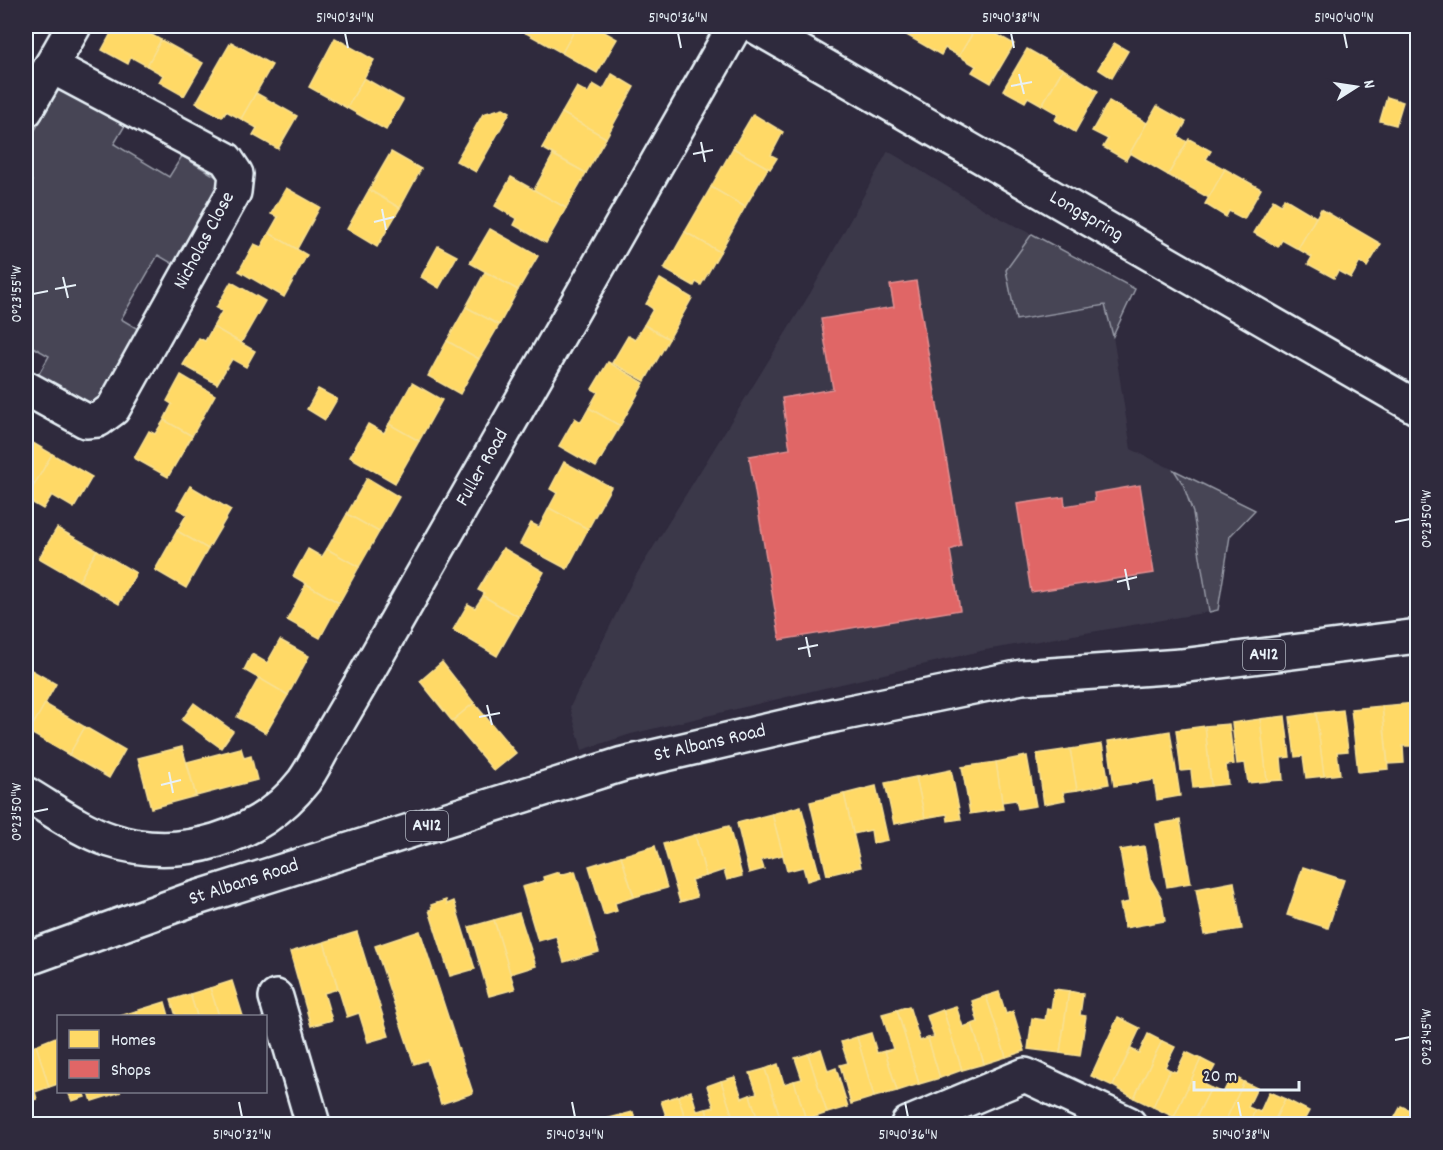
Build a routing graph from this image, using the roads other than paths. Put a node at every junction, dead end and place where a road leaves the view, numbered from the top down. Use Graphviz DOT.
graph roads {
  1 [pos="74,26"];
  2 [pos="735,26"];
  3 [pos="754,26"];
  4 [pos="51,66"];
  5 [pos="26,110"];
  6 [pos="26,388"];
  7 [pos="1418,408"];
  8 [pos="1418,636"];
  9 [pos="26,794"];
  10 [pos="26,959"];
  11 [pos="276,997"];
  12 [pos="313,1125"];
  13 [pos="908,1125"];
  14 [pos="1130,1125"];
  1 -- 4 [label="street"];
  2 -- 9 [label="street, Fuller Road"];
  3 -- 7 [label="street, Longspring"];
  4 -- 5 [label="street"];
  4 -- 6 [label="street, Nicholas Close"];
  8 -- 10 [label="street, St Albans Road / A412"];
  11 -- 12 [label="street"];
  13 -- 14 [label="street"];
}
